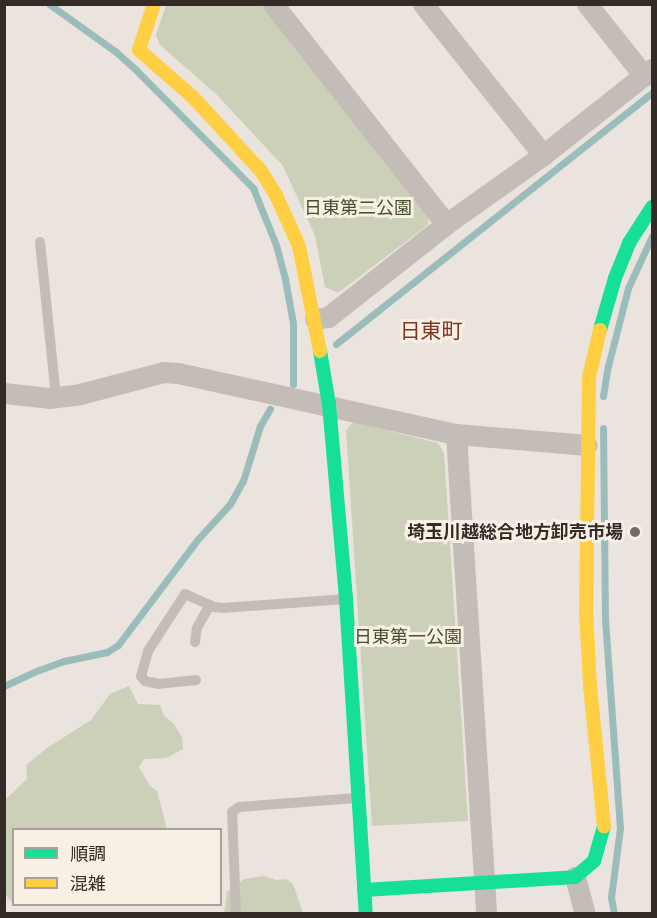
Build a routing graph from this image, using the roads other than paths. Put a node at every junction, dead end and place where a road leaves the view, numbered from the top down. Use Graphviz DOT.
graph roads {
  1 [pos="154,4"];
  2 [pos="273,4"];
  3 [pos="423,4"];
  4 [pos="587,4"];
  5 [pos="648,73"];
  6 [pos="543,155"];
  7 [pos="652,207"];
  8 [pos="446,225"];
  9 [pos="40,242"];
  10 [pos="315,319"];
  11 [pos="4,393"];
  12 [pos="56,396"];
  13 [pos="328,404"];
  14 [pos="456,434"];
  15 [pos="587,445"];
  16 [pos="346,599"];
  17 [pos="210,605"];
  18 [pos="195,642"];
  19 [pos="196,680"];
  20 [pos="357,798"];
  21 [pos="575,878"];
  22 [pos="484,884"];
  23 [pos="364,890"];
  24 [pos="236,914"];
  25 [pos="366,914"];
  26 [pos="486,914"];
  27 [pos="585,914"];
  1 -- 10 [label="street"];
  2 -- 8 [label="street"];
  3 -- 6 [label="street"];
  4 -- 5 [label="street"];
  5 -- 6 [label="street"];
  6 -- 8 [label="street"];
  7 -- 15 [label="street"];
  8 -- 10 [label="street"];
  9 -- 12 [label="lane"];
  10 -- 13 [label="street"];
  11 -- 12 [label="street"];
  12 -- 13 [label="street"];
  13 -- 14 [label="street"];
  13 -- 16 [label="street"];
  14 -- 15 [label="street"];
  14 -- 22 [label="street"];
  15 -- 21 [label="street"];
  16 -- 17 [label="lane"];
  16 -- 20 [label="street"];
  17 -- 18 [label="lane"];
  17 -- 19 [label="lane"];
  20 -- 23 [label="street"];
  20 -- 24 [label="lane"];
  21 -- 22 [label="street"];
  21 -- 27 [label="street"];
  22 -- 23 [label="street"];
  22 -- 26 [label="street"];
  23 -- 25 [label="street"];
}
